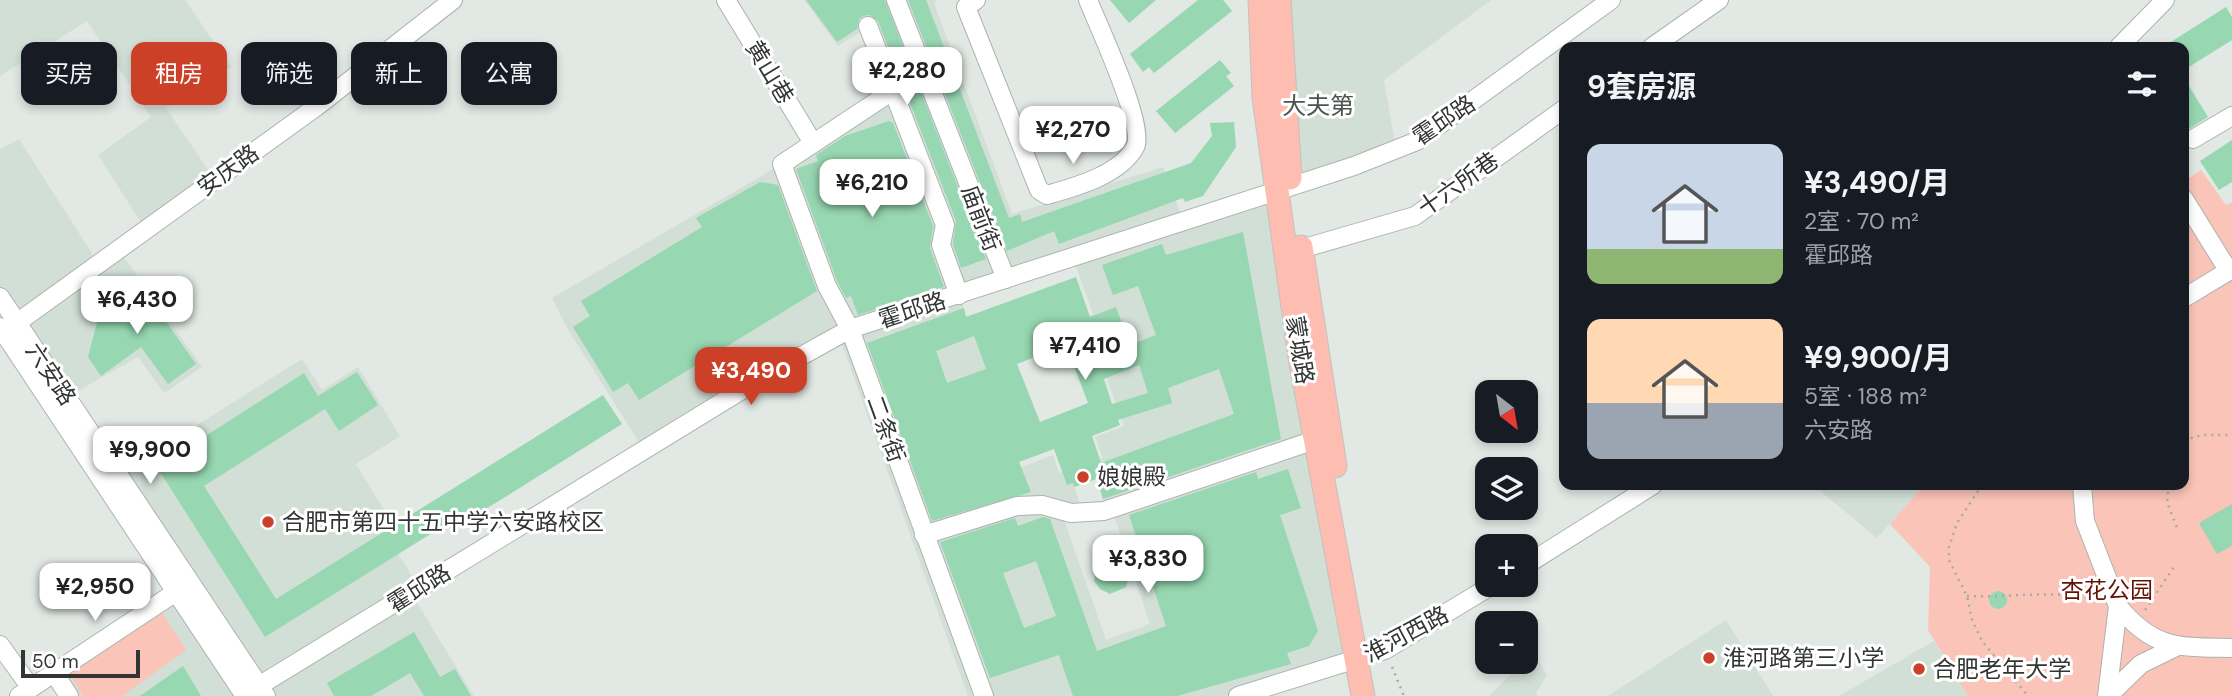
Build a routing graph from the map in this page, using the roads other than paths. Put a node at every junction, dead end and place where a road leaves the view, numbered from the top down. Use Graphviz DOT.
graph roads {
  1 [pos="453,0"];
  2 [pos="726,0"];
  3 [pos="896,0"];
  4 [pos="976,0"];
  5 [pos="1088,0"];
  6 [pos="1261,0"];
  7 [pos="1279,0"];
  8 [pos="1611,0"];
  9 [pos="1719,0"];
  10 [pos="2165,0"];
  11 [pos="868,26"];
  12 [pos="1659,42"];
  13 [pos="2124,42"];
  14 [pos="894,90"];
  15 [pos="1559,113"];
  16 [pos="2232,116"];
  17 [pos="2193,139"];
  18 [pos="813,143"];
  19 [pos="1285,189"];
  20 [pos="2189,207"];
  21 [pos="1301,249"];
  22 [pos="2230,270"];
  23 [pos="1006,279"];
  24 [pos="959,295"];
  25 [pos="2189,295"];
  26 [pos="0,297"];
  27 [pos="5,329"];
  28 [pos="850,330"];
  29 [pos="1315,440"];
  30 [pos="1645,490"];
  31 [pos="2082,490"];
  32 [pos="924,535"];
  33 [pos="1538,557"];
  34 [pos="183,587"];
  35 [pos="1475,595"];
  36 [pos="2118,606"];
  37 [pos="0,645"];
  38 [pos="2176,647"];
  39 [pos="2232,648"];
  40 [pos="1369,656"];
  41 [pos="54,673"];
  42 [pos="263,691"];
  43 [pos="25,692"];
  44 [pos="69,696"];
  45 [pos="245,696"];
  46 [pos="984,696"];
  47 [pos="1238,696"];
  48 [pos="1363,696"];
  49 [pos="1376,696"];
  50 [pos="2108,696"];
  1 -- 27 [label="street, 安庆路"];
  2 -- 18 [label="street, 黄山巷"];
  3 -- 23 [label="street, 庙前街"];
  4 -- 5 [label="street"];
  6 -- 19 [label="main road, 蒙城路"];
  7 -- 19 [label="main road, 蒙城路"];
  8 -- 19 [label="street, 霍邱路"];
  9 -- 12 [label="street"];
  10 -- 13 [label="street"];
  11 -- 14 [label="street"];
  14 -- 18 [label="street"];
  14 -- 24 [label="street"];
  15 -- 21 [label="street, 十六所巷"];
  16 -- 17 [label="street"];
  18 -- 28 [label="street, 二条街"];
  19 -- 21 [label="main road, 蒙城路"];
  19 -- 23 [label="street, 霍邱路"];
  19 -- 29 [label="main road, 蒙城路"];
  20 -- 22 [label="street"];
  21 -- 40 [label="main road, 蒙城路"];
  22 -- 25 [label="street"];
  23 -- 24 [label="street, 霍邱路"];
  24 -- 28 [label="street, 霍邱路"];
  26 -- 27 [label="street, 六安路"];
  27 -- 34 [label="street, 六安路"];
  28 -- 32 [label="street, 二条街"];
  28 -- 42 [label="street, 霍邱路"];
  29 -- 32 [label="street"];
  29 -- 40 [label="main road, 蒙城路"];
  30 -- 33 [label="street"];
  31 -- 36 [label="street"];
  32 -- 46 [label="street, 二条街"];
  34 -- 41 [label="street"];
  34 -- 42 [label="street, 六安路"];
  34 -- 45 [label="street, 六安路"];
  35 -- 40 [label="street, 淮河西路"];
  36 -- 38 [label="street"];
  36 -- 50 [label="street"];
  37 -- 43 [label="street"];
  38 -- 39 [label="street"];
  38 -- 50 [label="street"];
  40 -- 47 [label="street, 淮河西路"];
  40 -- 48 [label="main road, 蒙城路"];
  40 -- 49 [label="main road, 蒙城路"];
  41 -- 43 [label="street"];
  41 -- 44 [label="street"];
  42 -- 45 [label="street, 霍邱路"];
}
